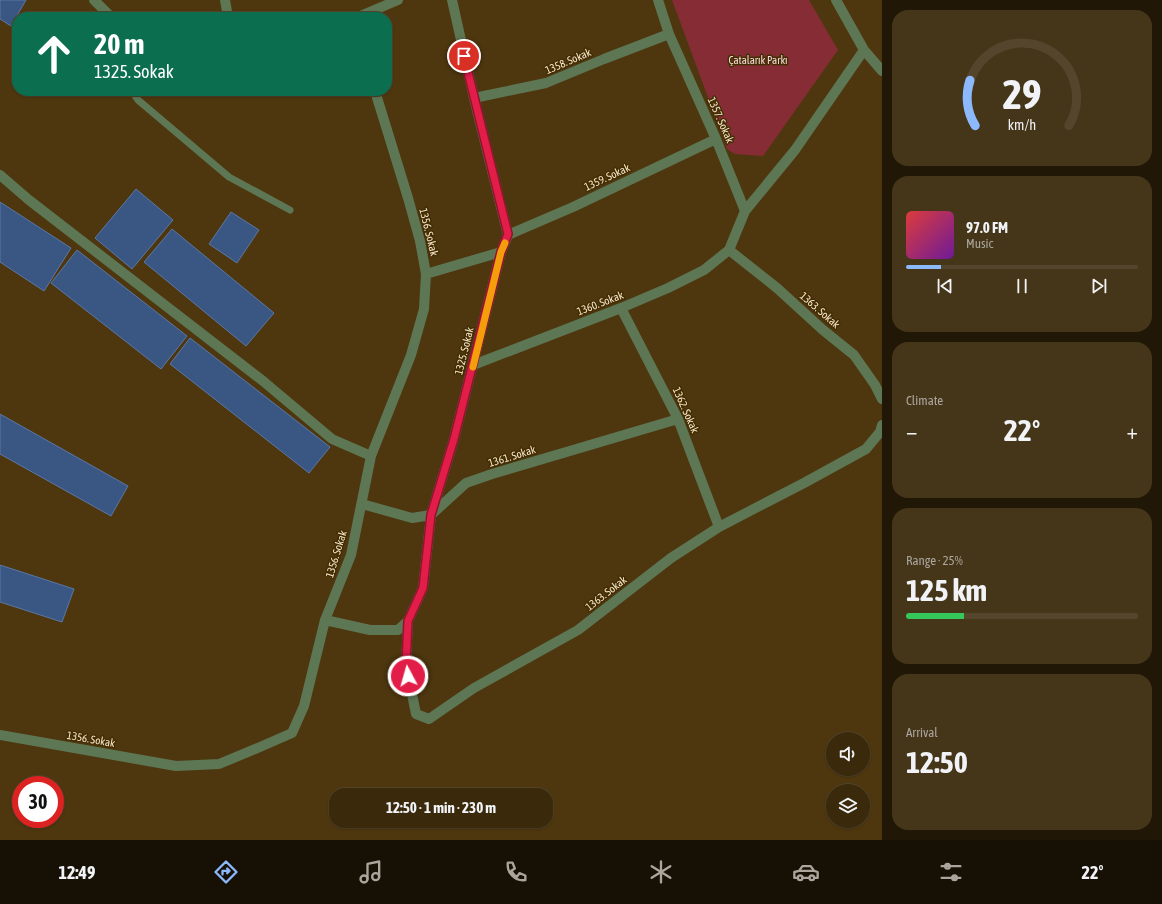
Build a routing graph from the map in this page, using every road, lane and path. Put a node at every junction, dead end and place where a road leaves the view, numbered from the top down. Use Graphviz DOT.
graph roads {
  1 [pos="94,0"];
  2 [pos="225,0"];
  3 [pos="398,0"];
  4 [pos="452,0"];
  5 [pos="658,0"];
  6 [pos="836,0"];
  7 [pos="106,12"];
  8 [pos="227,12"];
  9 [pos="370,12"];
  10 [pos="669,34"];
  11 [pos="864,50"];
  12 [pos="882,71"];
  13 [pos="135,96"];
  14 [pos="377,96"];
  15 [pos="474,98"];
  16 [pos="716,139"];
  17 [pos="0,175"];
  18 [pos="290,210"];
  19 [pos="745,211"];
  20 [pos="508,234"];
  21 [pos="729,250"];
  22 [pos="501,252"];
  23 [pos="426,274"];
  24 [pos="621,308"];
  25 [pos="473,364"];
  26 [pos="882,399"];
  27 [pos="678,419"];
  28 [pos="882,425"];
  29 [pos="371,456"];
  30 [pos="362,504"];
  31 [pos="431,515"];
  32 [pos="719,526"];
  33 [pos="325,620"];
  34 [pos="408,621"];
  35 [pos="0,735"];
  1 -- 7 [label="street"];
  2 -- 8 [label="street"];
  3 -- 9 [label="street"];
  4 -- 15 [label="street"];
  5 -- 10 [label="street, 1357. Sokak"];
  6 -- 11 [label="street"];
  10 -- 15 [label="street, 1358. Sokak"];
  10 -- 16 [label="street, 1357. Sokak"];
  11 -- 12 [label="street"];
  11 -- 19 [label="street"];
  13 -- 18 [label="lane"];
  14 -- 23 [label="street, 1356. Sokak"];
  15 -- 20 [label="street"];
  16 -- 19 [label="street, 1357. Sokak"];
  16 -- 20 [label="street, 1359. Sokak"];
  17 -- 29 [label="street"];
  19 -- 21 [label="street"];
  20 -- 22 [label="street, 1325. Sokak"];
  21 -- 24 [label="street, 1360. Sokak"];
  21 -- 26 [label="street, 1363. Sokak"];
  22 -- 23 [label="street"];
  22 -- 25 [label="street, 1325. Sokak"];
  23 -- 29 [label="street, 1356. Sokak"];
  24 -- 25 [label="street, 1360. Sokak"];
  24 -- 27 [label="street, 1362. Sokak"];
  25 -- 31 [label="street, 1325. Sokak"];
  27 -- 31 [label="street, 1361. Sokak"];
  27 -- 32 [label="street, 1362. Sokak"];
  28 -- 32 [label="street, 1363. Sokak"];
  29 -- 30 [label="street, 1356. Sokak"];
  30 -- 31 [label="street"];
  30 -- 33 [label="street, 1356. Sokak"];
  31 -- 34 [label="street, 1325. Sokak"];
  32 -- 34 [label="street, 1363. Sokak"];
  33 -- 34 [label="street"];
  33 -- 35 [label="street, 1356. Sokak"];
}
